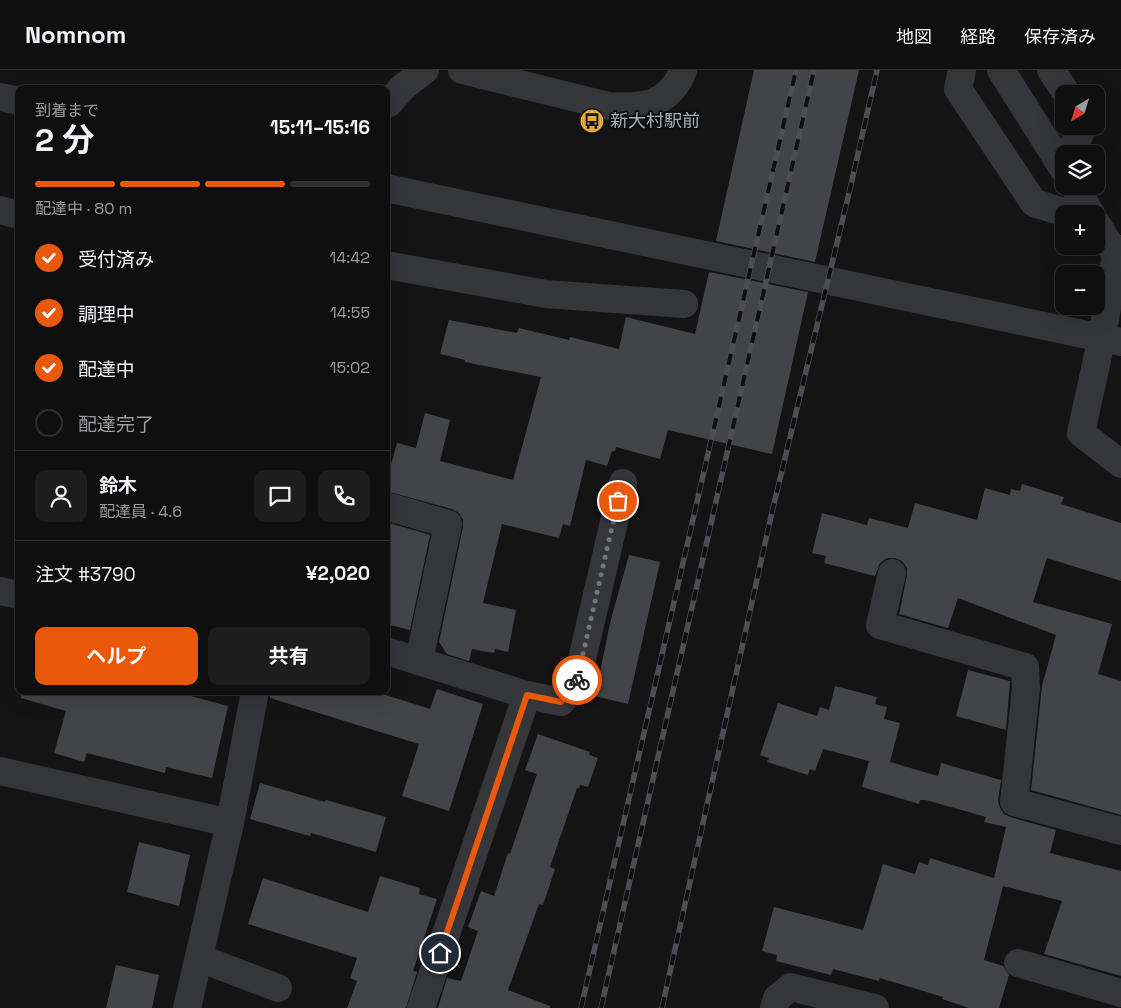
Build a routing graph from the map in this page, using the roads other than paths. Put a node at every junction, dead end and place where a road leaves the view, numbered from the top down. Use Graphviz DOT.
graph roads {
  1 [pos="396,70"];
  2 [pos="425,70"];
  3 [pos="462,70"];
  4 [pos="683,70"];
  5 [pos="962,70"];
  6 [pos="1001,70"];
  7 [pos="1051,70"];
  8 [pos="1061,85"];
  9 [pos="0,97"];
  10 [pos="390,99"];
  11 [pos="15,100"];
  12 [pos="390,106"];
  13 [pos="1055,150"];
  14 [pos="390,189"];
  15 [pos="1055,209"];
  16 [pos="0,210"];
  17 [pos="15,214"];
  18 [pos="1105,235"];
  19 [pos="1118,252"];
  20 [pos="390,266"];
  21 [pos="684,304"];
  22 [pos="1111,340"];
  23 [pos="1121,464"];
  24 [pos="623,483"];
  25 [pos="390,507"];
  26 [pos="892,573"];
  27 [pos="0,591"];
  28 [pos="15,594"];
  29 [pos="390,652"];
  30 [pos="420,661"];
  31 [pos="254,695"];
  32 [pos="527,695"];
  33 [pos="0,772"];
  34 [pos="230,823"];
  35 [pos="1121,831"];
  36 [pos="199,958"];
  37 [pos="1018,963"];
  38 [pos="278,988"];
  39 [pos="1121,992"];
  40 [pos="187,1008"];
  41 [pos="421,1008"];
  42 [pos="774,1008"];
  43 [pos="875,1008"];
  1 -- 10 [label="street"];
  2 -- 12 [label="street"];
  3 -- 4 [label="street"];
  5 -- 15 [label="street"];
  6 -- 13 [label="street"];
  7 -- 8 [label="street"];
  9 -- 11 [label="street"];
  14 -- 22 [label="street"];
  16 -- 17 [label="street"];
  18 -- 19 [label="street"];
  19 -- 22 [label="street"];
  20 -- 21 [label="street"];
  22 -- 23 [label="street"];
  24 -- 32 [label="street"];
  25 -- 30 [label="street"];
  26 -- 35 [label="street"];
  27 -- 28 [label="street"];
  29 -- 30 [label="street"];
  30 -- 32 [label="street"];
  31 -- 34 [label="street"];
  32 -- 41 [label="street"];
  33 -- 34 [label="street"];
  34 -- 36 [label="street"];
  36 -- 38 [label="street"];
  36 -- 40 [label="street"];
  37 -- 39 [label="street"];
  42 -- 43 [label="street"];
}
